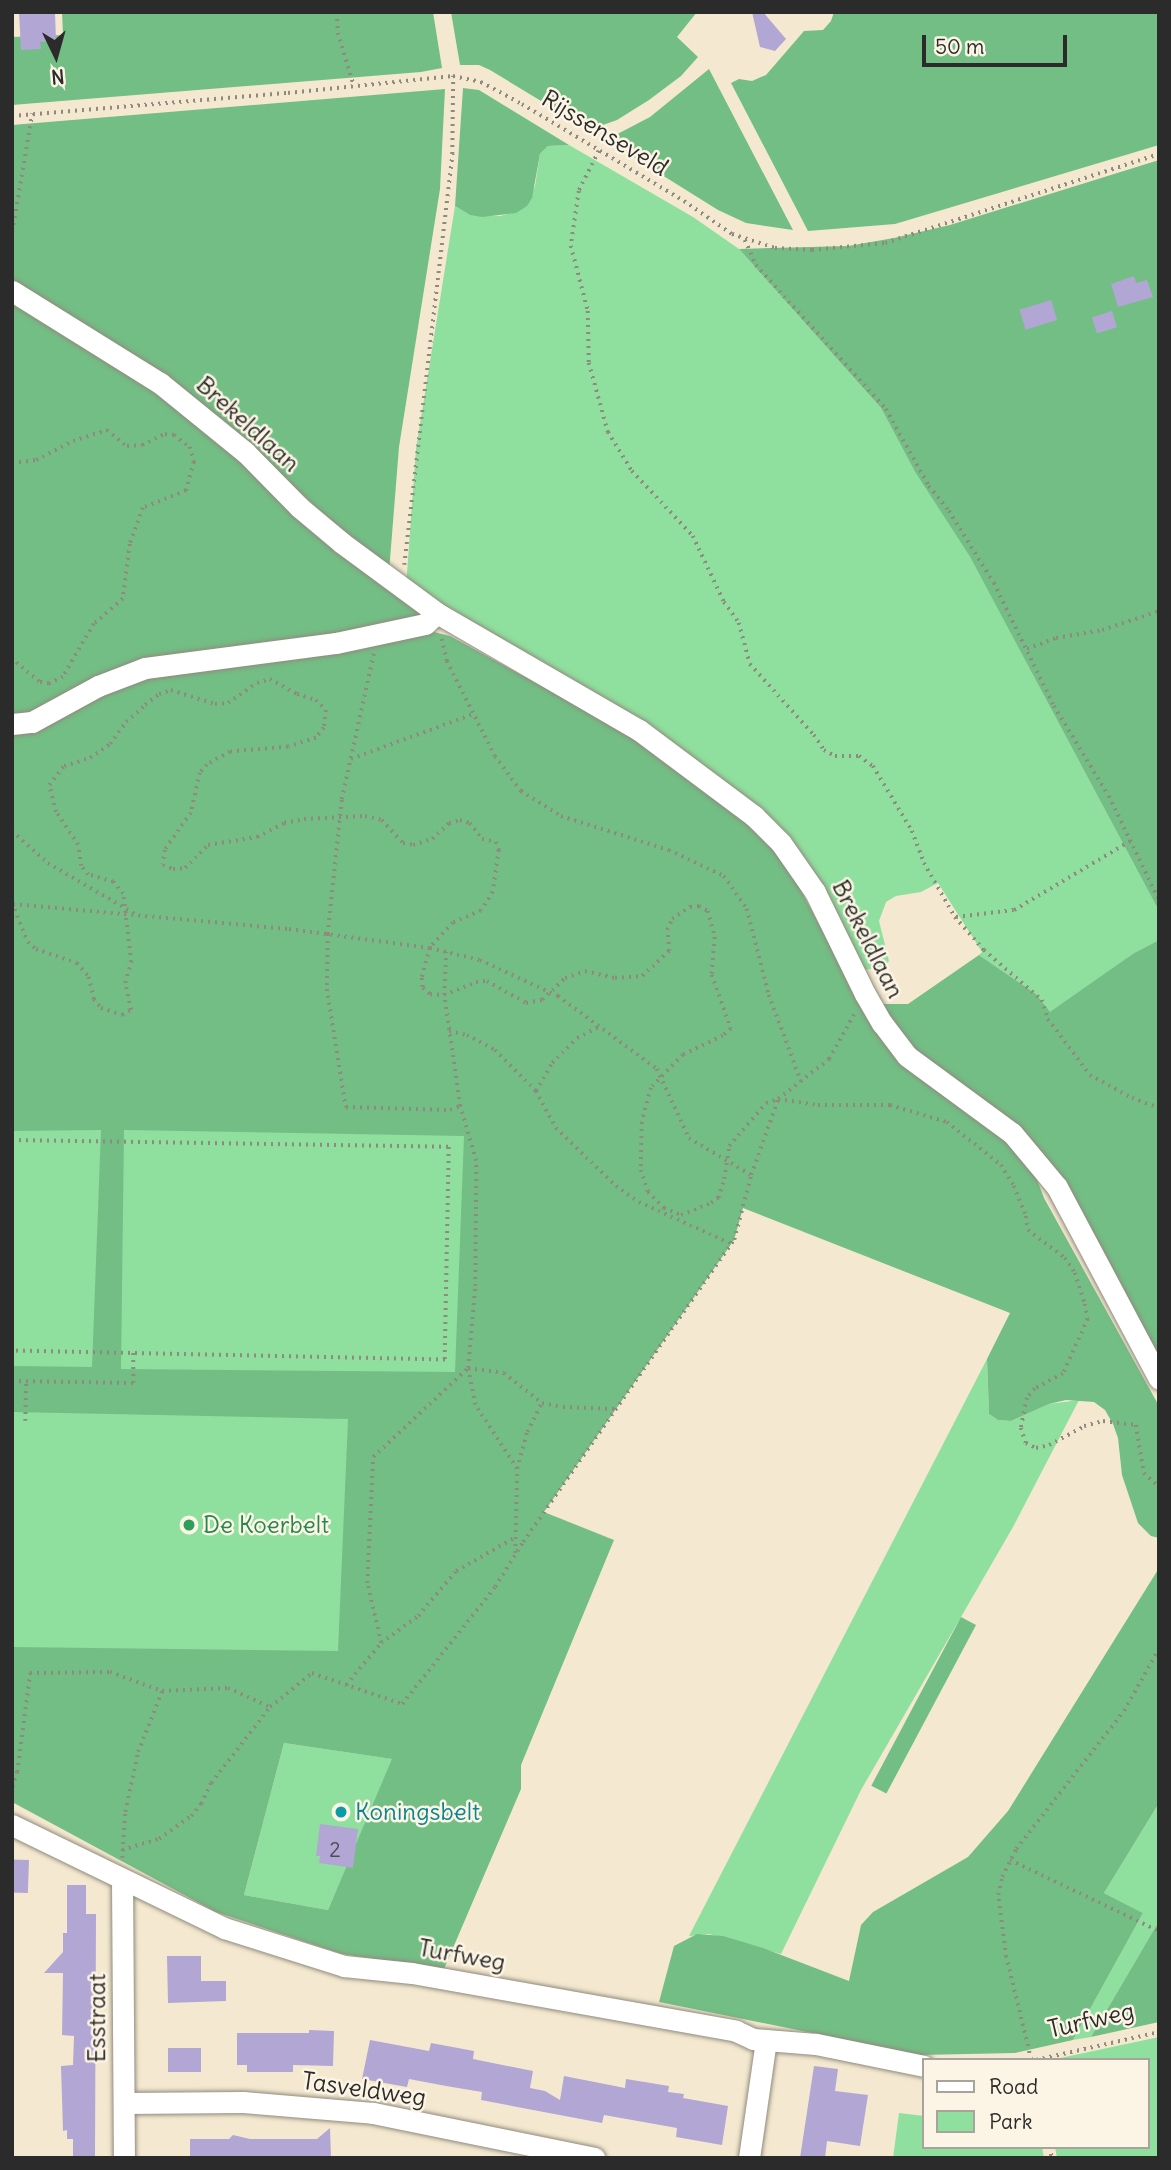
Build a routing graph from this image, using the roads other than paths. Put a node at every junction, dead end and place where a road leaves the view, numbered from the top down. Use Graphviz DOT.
graph roads {
  1 [pos="12,291"];
  2 [pos="436,613"];
  3 [pos="12,724"];
  4 [pos="1159,1379"];
  5 [pos="12,1825"];
  6 [pos="122,1879"];
  7 [pos="766,2040"];
  8 [pos="922,2066"];
  9 [pos="124,2103"];
  10 [pos="124,2158"];
  11 [pos="594,2158"];
  12 [pos="749,2158"];
  1 -- 2 [label="street, Brekeldlaan"];
  2 -- 3 [label="street"];
  2 -- 4 [label="street, Brekeldlaan"];
  5 -- 6 [label="street, Turfweg"];
  6 -- 7 [label="street, Turfweg"];
  6 -- 9 [label="street, Esstraat"];
  7 -- 8 [label="street, Turfweg"];
  7 -- 12 [label="street"];
  9 -- 10 [label="street, Esstraat"];
  9 -- 11 [label="street, Tasveldweg"];
}
